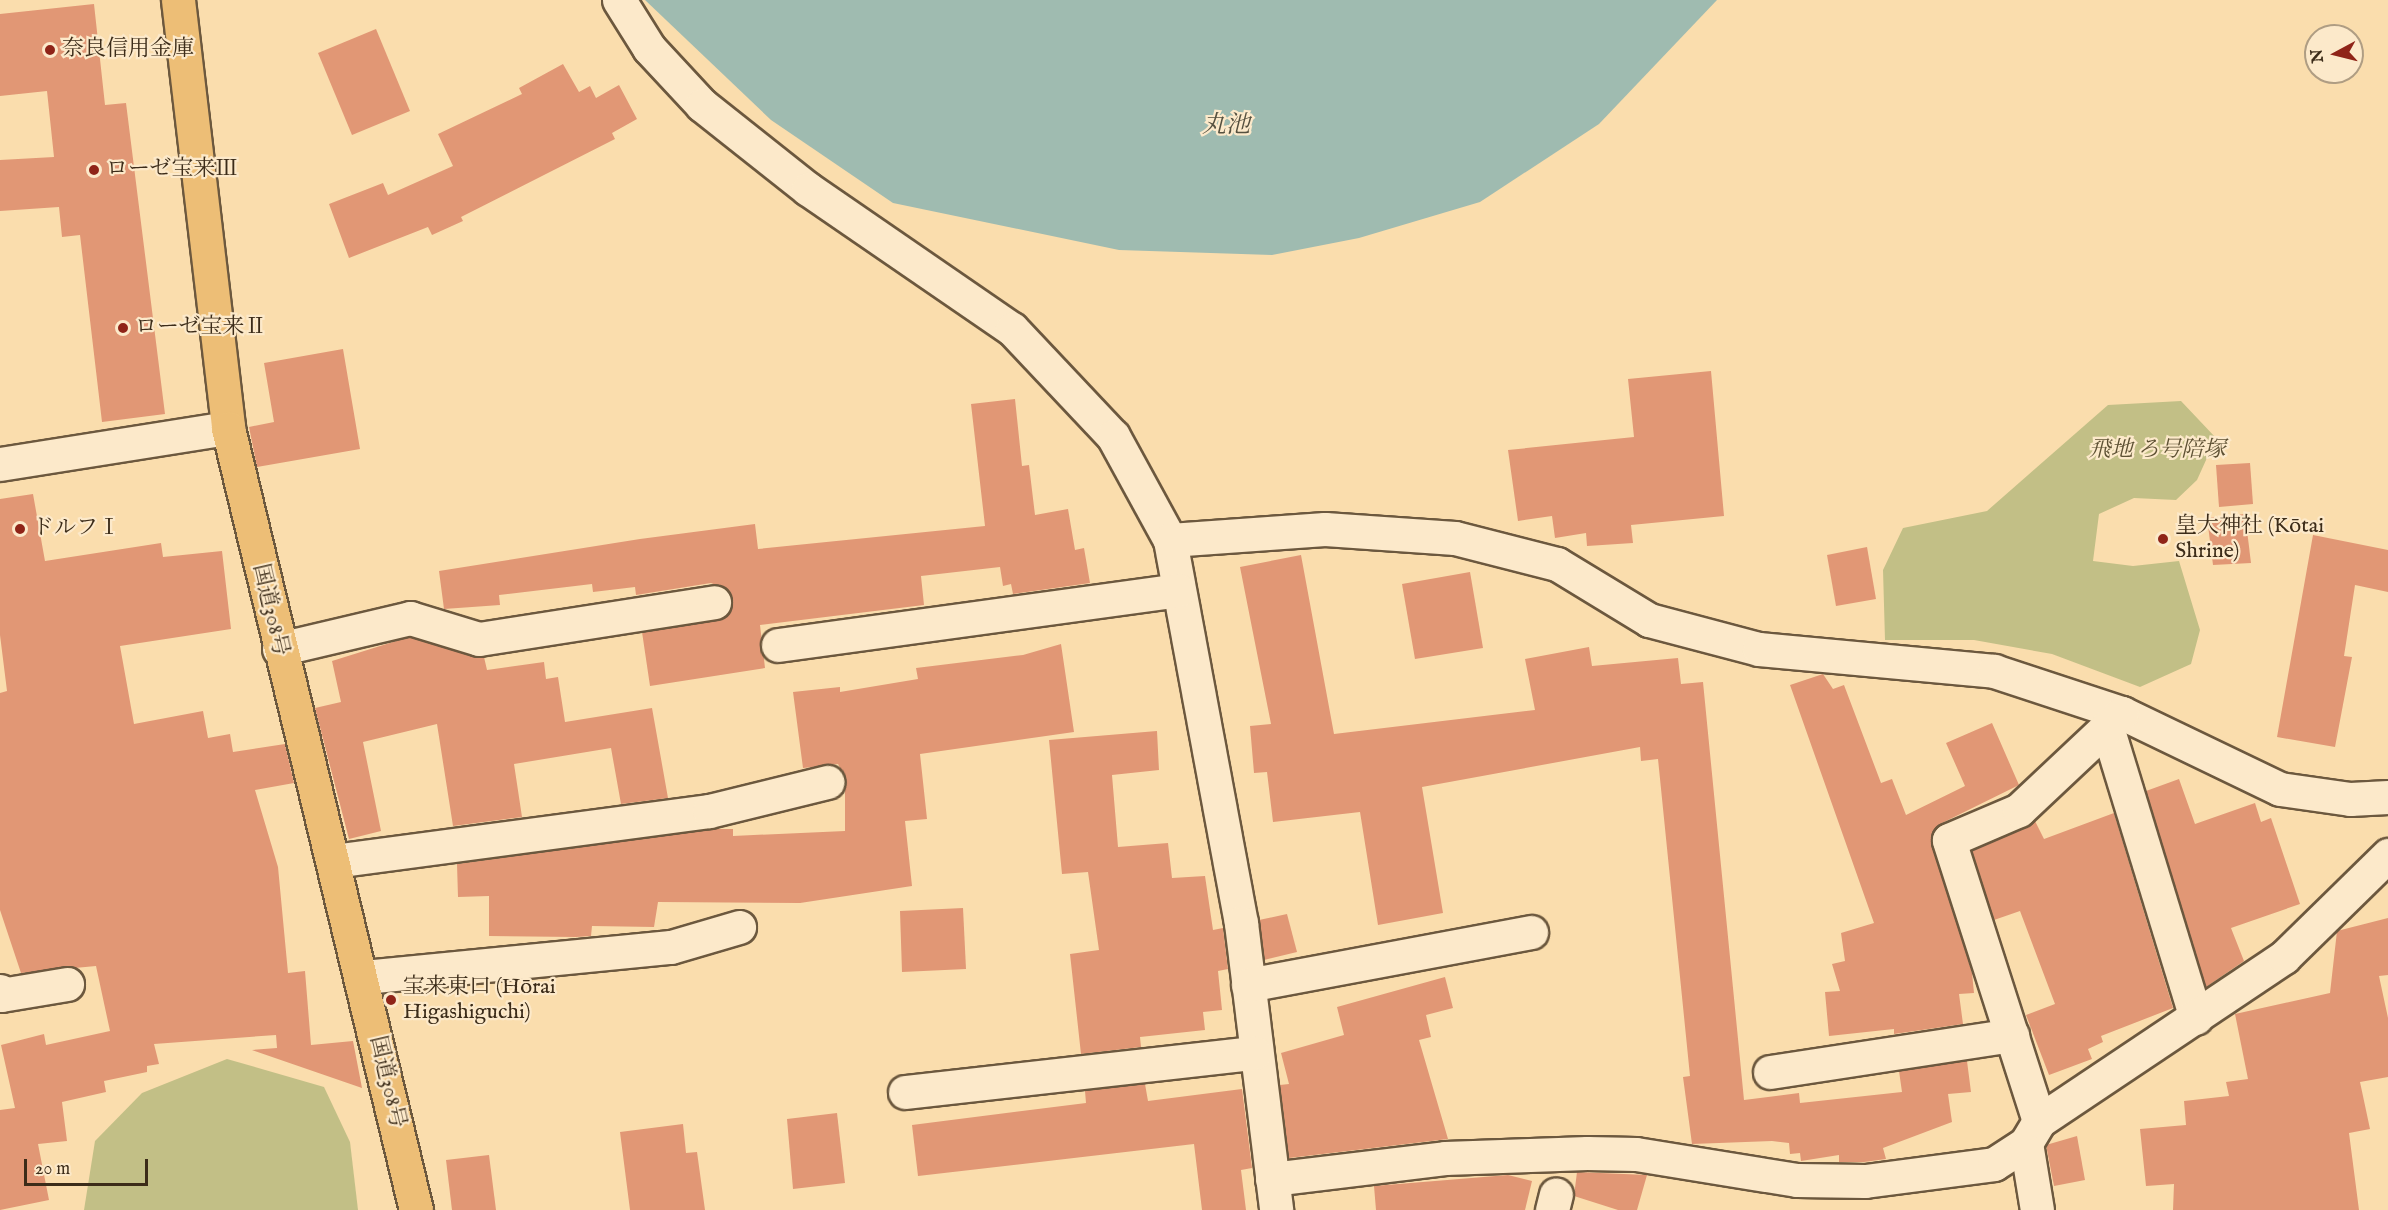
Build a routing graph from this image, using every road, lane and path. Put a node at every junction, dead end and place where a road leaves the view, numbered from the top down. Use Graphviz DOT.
graph roads {
  1 [pos="178,0"];
  2 [pos="619,0"];
  3 [pos="228,428"];
  4 [pos="0,464"];
  5 [pos="1170,540"];
  6 [pos="1178,590"];
  7 [pos="714,602"];
  8 [pos="778,645"];
  9 [pos="279,649"];
  10 [pos="2114,720"];
  11 [pos="827,782"];
  12 [pos="2388,797"];
  13 [pos="2388,855"];
  14 [pos="334,861"];
  15 [pos="739,927"];
  16 [pos="1531,932"];
  17 [pos="364,977"];
  18 [pos="67,984"];
  19 [pos="1248,985"];
  20 [pos="0,991"];
  21 [pos="2196,1018"];
  22 [pos="2012,1035"];
  23 [pos="1255,1053"];
  24 [pos="1770,1072"];
  25 [pos="905,1092"];
  26 [pos="2033,1132"];
  27 [pos="1274,1194"];
  28 [pos="417,1210"];
  29 [pos="2037,1210"];
  1 -- 3 [label="highway, 国道308号"];
  2 -- 5 [label="street"];
  3 -- 4 [label="street"];
  3 -- 9 [label="highway, 国道308号"];
  5 -- 6 [label="street"];
  5 -- 10 [label="street"];
  6 -- 8 [label="street"];
  6 -- 19 [label="street"];
  7 -- 9 [label="street"];
  9 -- 14 [label="highway, 国道308号"];
  10 -- 12 [label="street"];
  10 -- 21 [label="street"];
  10 -- 22 [label="street"];
  11 -- 14 [label="street"];
  13 -- 21 [label="street"];
  14 -- 17 [label="highway, 国道308号"];
  15 -- 17 [label="street"];
  16 -- 19 [label="street"];
  17 -- 28 [label="highway, 国道308号"];
  18 -- 20 [label="street"];
  19 -- 23 [label="street"];
  21 -- 26 [label="street"];
  22 -- 24 [label="street"];
  22 -- 26 [label="street"];
  23 -- 25 [label="street"];
  23 -- 27 [label="street"];
  26 -- 27 [label="street"];
  26 -- 29 [label="street"];
}
